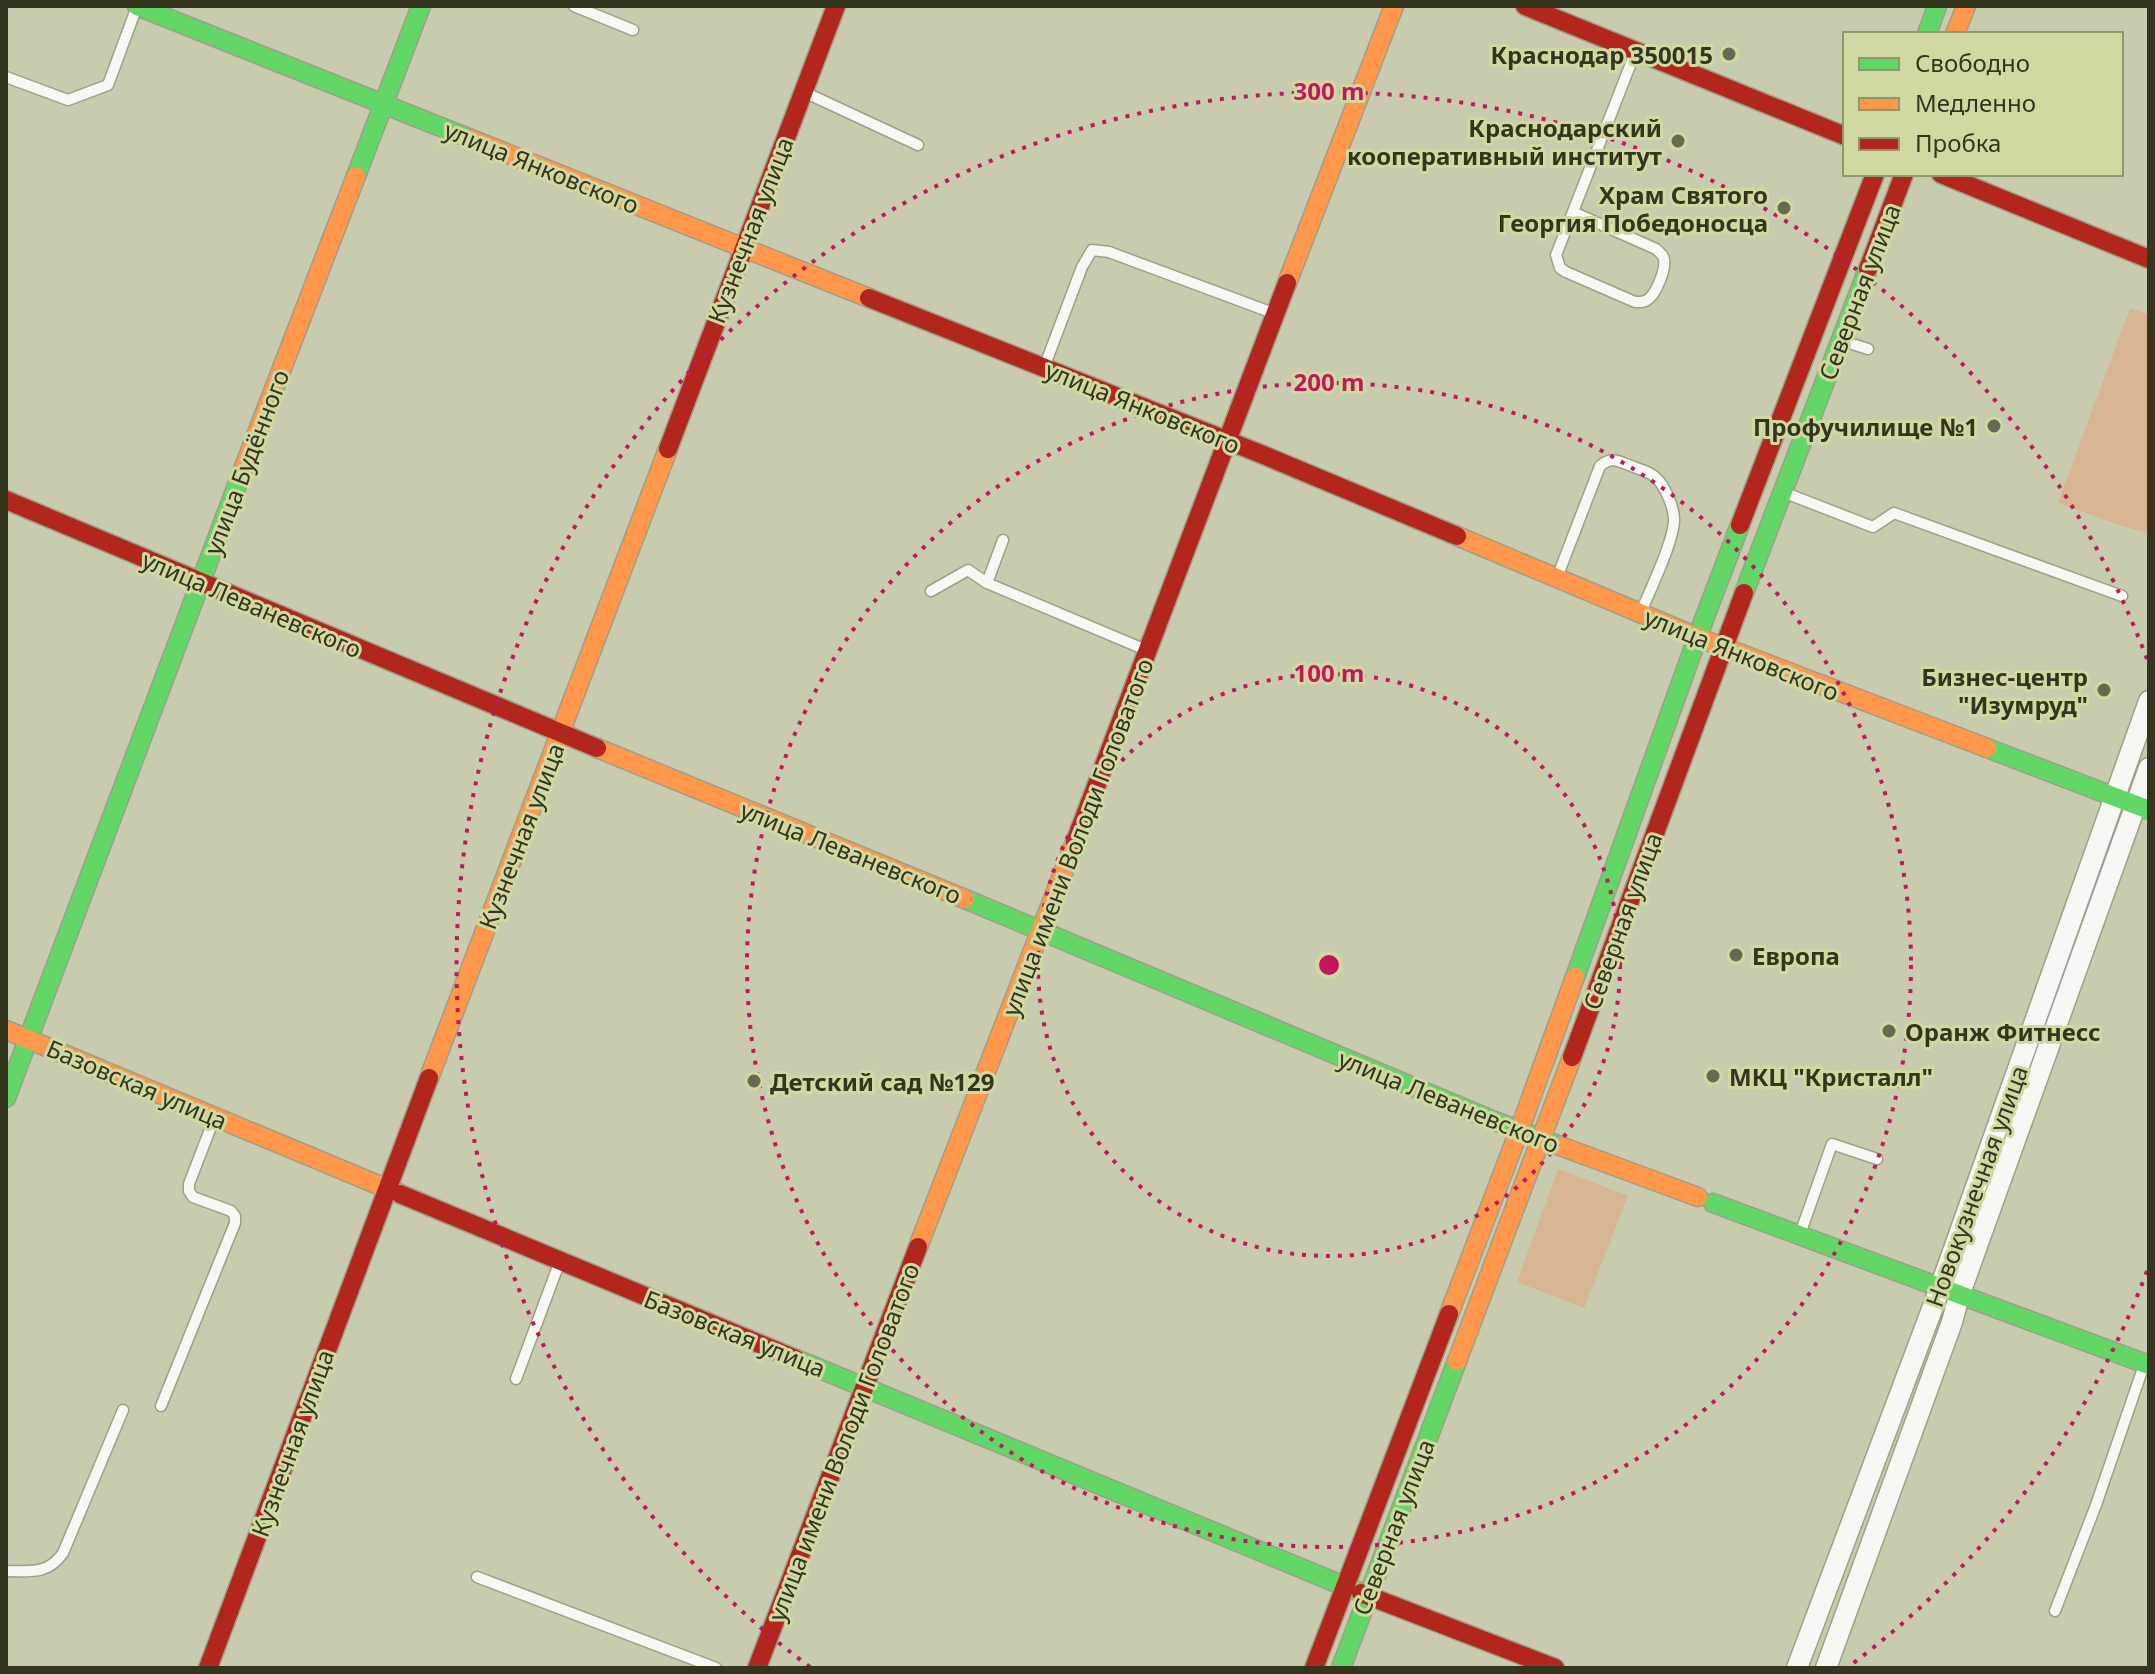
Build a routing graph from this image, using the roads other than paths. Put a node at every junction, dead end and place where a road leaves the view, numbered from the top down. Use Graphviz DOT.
graph roads {
  1 [pos="137,6"];
  2 [pos="421,6"];
  3 [pos="836,6"];
  4 [pos="1394,6"];
  5 [pos="1525,6"];
  6 [pos="1937,6"];
  7 [pos="1966,6"];
  8 [pos="578,7"];
  9 [pos="633,30"];
  10 [pos="1928,32"];
  11 [pos="1956,32"];
  12 [pos="1636,51"];
  13 [pos="6,77"];
  14 [pos="803,92"];
  15 [pos="383,105"];
  16 [pos="1843,135"];
  17 [pos="918,145"];
  18 [pos="1874,176"];
  19 [pos="1903,176"];
  20 [pos="1925,176"];
  21 [pos="1946,176"];
  22 [pos="1573,212"];
  23 [pos="2038,214"];
  24 [pos="743,246"];
  25 [pos="2149,259"];
  26 [pos="1275,313"];
  27 [pos="1840,340"];
  28 [pos="1868,349"];
  29 [pos="1045,367"];
  30 [pos="1226,440"];
  31 [pos="1782,492"];
  32 [pos="6,500"];
  33 [pos="1003,540"];
  34 [pos="1556,579"];
  35 [pos="200,582"];
  36 [pos="987,583"];
  37 [pos="931,591"];
  38 [pos="2122,596"];
  39 [pos="1641,614"];
  40 [pos="1697,637"];
  41 [pos="1723,648"];
  42 [pos="1147,650"];
  43 [pos="2149,701"];
  44 [pos="560,733"];
  45 [pos="2149,768"];
  46 [pos="2115,797"];
  47 [pos="2142,807"];
  48 [pos="1042,931"];
  49 [pos="6,1030"];
  50 [pos="28,1039"];
  51 [pos="6,1098"];
  52 [pos="215,1117"];
  53 [pos="1519,1131"];
  54 [pos="1541,1139"];
  55 [pos="1877,1159"];
  56 [pos="387,1189"];
  57 [pos="1799,1236"];
  58 [pos="560,1260"];
  59 [pos="1940,1288"];
  60 [pos="1959,1296"];
  61 [pos="2147,1364"];
  62 [pos="516,1379"];
  63 [pos="864,1386"];
  64 [pos="161,1406"];
  65 [pos="123,1410"];
  66 [pos="6,1571"];
  67 [pos="477,1577"];
  68 [pos="1344,1585"];
  69 [pos="1368,1594"];
  70 [pos="2055,1611"];
  71 [pos="208,1668"];
  72 [pos="716,1668"];
  73 [pos="757,1668"];
  74 [pos="1314,1668"];
  75 [pos="1341,1668"];
  76 [pos="1555,1668"];
  77 [pos="1797,1668"];
  78 [pos="1826,1668"];
  1 -- 13 [label="lane"];
  1 -- 15 [label="street, улица Янковского"];
  2 -- 15 [label="street, улица Будённого"];
  3 -- 14 [label="street, Кузнечная улица"];
  4 -- 26 [label="street, улица имени Володи Головатого"];
  5 -- 12 [label="street"];
  6 -- 10 [label="street"];
  7 -- 11 [label="street"];
  8 -- 9 [label="lane"];
  12 -- 16 [label="street"];
  12 -- 22 [label="lane"];
  14 -- 17 [label="lane"];
  14 -- 24 [label="street, Кузнечная улица"];
  15 -- 24 [label="street, улица Янковского"];
  15 -- 35 [label="street, улица Будённого"];
  18 -- 40 [label="street, Северная улица"];
  19 -- 27 [label="street, Северная улица"];
  20 -- 23 [label="street"];
  21 -- 23 [label="street"];
  22 -- 22 [label="lane"];
  23 -- 25 [label="street"];
  24 -- 29 [label="street, улица Янковского"];
  24 -- 44 [label="street, Кузнечная улица"];
  26 -- 29 [label="lane"];
  26 -- 30 [label="street, улица имени Володи Головатого"];
  27 -- 28 [label="lane"];
  27 -- 31 [label="street, Северная улица"];
  29 -- 30 [label="street, улица Янковского"];
  30 -- 34 [label="street, улица Янковского"];
  30 -- 42 [label="street, улица имени Володи Головатого"];
  31 -- 38 [label="lane"];
  31 -- 41 [label="street, Северная улица"];
  32 -- 35 [label="street, улица Леваневского"];
  33 -- 36 [label="lane"];
  34 -- 39 [label="street, улица Янковского"];
  34 -- 39 [label="lane"];
  35 -- 44 [label="street, улица Леваневского"];
  35 -- 50 [label="street, улица Будённого"];
  36 -- 37 [label="lane"];
  36 -- 42 [label="lane"];
  39 -- 40 [label="street, улица Янковского"];
  40 -- 41 [label="street, улица Янковского"];
  40 -- 53 [label="street, Северная улица"];
  41 -- 46 [label="street, улица Янковского"];
  41 -- 54 [label="street, Северная улица"];
  42 -- 48 [label="street, улица имени Володи Головатого"];
  43 -- 46 [label="street, Новокузнечная улица"];
  44 -- 48 [label="street, улица Леваневского"];
  44 -- 56 [label="street, Кузнечная улица"];
  45 -- 47 [label="street, Новокузнечная улица"];
  46 -- 47 [label="street, улица Янковского"];
  46 -- 59 [label="street, Новокузнечная улица"];
  47 -- 60 [label="street, Новокузнечная улица"];
  48 -- 53 [label="street, улица Леваневского"];
  48 -- 63 [label="street, улица имени Володи Головатого"];
  49 -- 50 [label="street, Базовская улица"];
  50 -- 51 [label="street, улица Будённого"];
  50 -- 52 [label="street, Базовская улица"];
  52 -- 56 [label="street, Базовская улица"];
  52 -- 64 [label="lane"];
  53 -- 54 [label="street, улица Леваневского"];
  53 -- 68 [label="street, Северная улица"];
  54 -- 57 [label="street, улица Леваневского"];
  54 -- 69 [label="street, Северная улица"];
  55 -- 57 [label="lane"];
  56 -- 58 [label="street, Базовская улица"];
  56 -- 71 [label="street, Кузнечная улица"];
  57 -- 59 [label="street, улица Леваневского"];
  58 -- 62 [label="lane"];
  58 -- 63 [label="street, Базовская улица"];
  59 -- 60 [label="street, улица Леваневского"];
  59 -- 77 [label="street, Новокузнечная улица"];
  60 -- 61 [label="street, улица Леваневского"];
  60 -- 78 [label="street, Новокузнечная улица"];
  61 -- 70 [label="lane"];
  63 -- 68 [label="street, Базовская улица"];
  63 -- 73 [label="street, улица имени Володи Головатого"];
  65 -- 66 [label="lane"];
  67 -- 72 [label="lane"];
  68 -- 69 [label="street, Базовская улица"];
  68 -- 74 [label="street, Северная улица"];
  69 -- 75 [label="street, Северная улица"];
  69 -- 76 [label="street, Базовская улица"];
}
